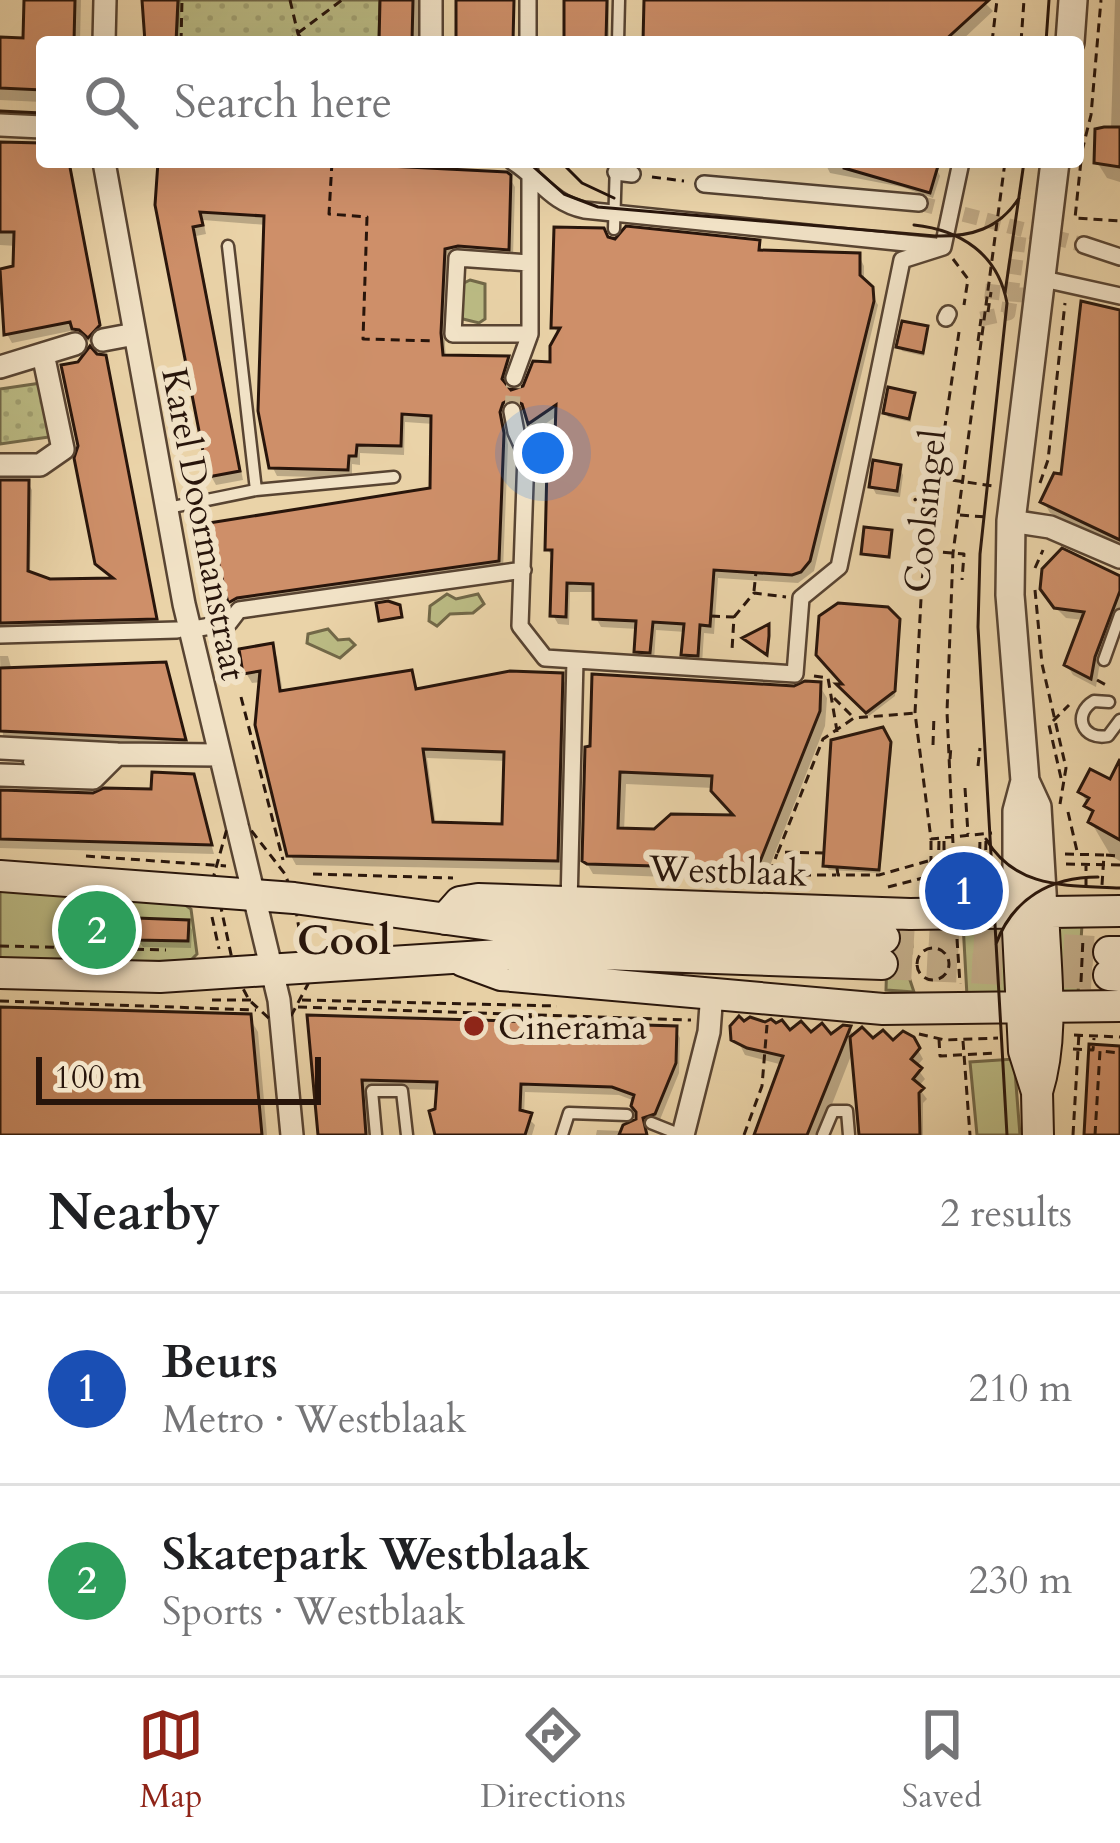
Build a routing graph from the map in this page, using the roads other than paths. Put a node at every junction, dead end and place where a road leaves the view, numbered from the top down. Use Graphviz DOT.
graph roads {
  1 [pos="106,0"];
  2 [pos="431,0"];
  3 [pos="528,0"];
  4 [pos="619,0"];
  5 [pos="1073,0"];
  6 [pos="104,36"];
  7 [pos="430,36"];
  8 [pos="528,36"];
  9 [pos="618,36"];
  10 [pos="1070,36"];
  11 [pos="0,125"];
  12 [pos="36,127"];
  13 [pos="105,168"];
  14 [pos="530,168"];
  15 [pos="531,168"];
  16 [pos="960,168"];
  17 [pos="1071,168"];
  18 [pos="621,169"];
  19 [pos="704,184"];
  20 [pos="919,203"];
  21 [pos="614,221"];
  22 [pos="1084,245"];
  23 [pos="228,246"];
  24 [pos="944,247"];
  25 [pos="1120,257"];
  26 [pos="530,263"];
  27 [pos="1053,280"];
  28 [pos="1120,296"];
  29 [pos="135,334"];
  30 [pos="530,334"];
  31 [pos="103,340"];
  32 [pos="75,344"];
  33 [pos="43,354"];
  34 [pos="0,367"];
  35 [pos="514,378"];
  36 [pos="512,410"];
  37 [pos="0,465"];
  38 [pos="394,477"];
  39 [pos="256,490"];
  40 [pos="168,508"];
  41 [pos="1012,521"];
  42 [pos="1120,557"];
  43 [pos="524,567"];
  44 [pos="1120,615"];
  45 [pos="199,628"];
  46 [pos="177,630"];
  47 [pos="0,634"];
  48 [pos="574,660"];
  49 [pos="1104,660"];
  50 [pos="1108,702"];
  51 [pos="1120,720"];
  52 [pos="0,748"];
  53 [pos="118,754"];
  54 [pos="219,755"];
  55 [pos="29,762"];
  56 [pos="0,775"];
  57 [pos="1025,781"];
  58 [pos="0,876"];
  59 [pos="254,896"];
  60 [pos="569,904"];
  61 [pos="1030,909"];
  62 [pos="1102,910"];
  63 [pos="445,919"];
  64 [pos="452,957"];
  65 [pos="271,970"];
  66 [pos="0,973"];
  67 [pos="712,992"];
  68 [pos="1034,1006"];
  69 [pos="1120,1006"];
  70 [pos="627,1114"];
  71 [pos="652,1123"];
  72 [pos="292,1135"];
  73 [pos="376,1135"];
  74 [pos="407,1135"];
  75 [pos="562,1135"];
  76 [pos="682,1135"];
  77 [pos="823,1135"];
  78 [pos="849,1135"];
  79 [pos="1038,1135"];
  1 -- 6 [label="street"];
  2 -- 7 [label="street"];
  3 -- 8 [label="street"];
  4 -- 9 [label="lane"];
  5 -- 10 [label="street"];
  11 -- 12 [label="street"];
  13 -- 29 [label="street, Karel Doormanstraat"];
  14 -- 26 [label="street"];
  15 -- 21 [label="street"];
  16 -- 24 [label="street"];
  17 -- 27 [label="street"];
  18 -- 21 [label="lane"];
  19 -- 20 [label="street"];
  21 -- 24 [label="street"];
  22 -- 25 [label="street"];
  23 -- 39 [label="lane"];
  24 -- 48 [label="street, Coolsingel"];
  26 -- 30 [label="street"];
  26 -- 30 [label="street"];
  27 -- 28 [label="street"];
  27 -- 41 [label="street"];
  29 -- 31 [label="street"];
  29 -- 40 [label="street, Karel Doormanstraat"];
  30 -- 35 [label="street"];
  32 -- 33 [label="street"];
  33 -- 34 [label="street"];
  33 -- 37 [label="street"];
  36 -- 43 [label="street"];
  38 -- 39 [label="lane"];
  39 -- 40 [label="lane"];
  40 -- 54 [label="street, Karel Doormanstraat"];
  41 -- 42 [label="street"];
  41 -- 57 [label="street"];
  43 -- 45 [label="street"];
  43 -- 48 [label="street"];
  44 -- 49 [label="lane"];
  46 -- 47 [label="street"];
  48 -- 60 [label="street"];
  50 -- 51 [label="lane"];
  52 -- 53 [label="street"];
  53 -- 54 [label="street"];
  53 -- 55 [label="lane"];
  53 -- 56 [label="street"];
  54 -- 59 [label="street, Karel Doormanstraat"];
  57 -- 61 [label="street"];
  57 -- 61 [label="street"];
  58 -- 59 [label="main road, Westblaak"];
  59 -- 63 [label="main road, Westblaak"];
  59 -- 65 [label="street, Karel Doormanstraat"];
  60 -- 61 [label="main road, Westblaak"];
  60 -- 63 [label="main road, Westblaak"];
  61 -- 62 [label="main road, Westblaak"];
  61 -- 68 [label="main road"];
  63 -- 64 [label="main road, Westblaak"];
  64 -- 65 [label="main road, Westblaak"];
  64 -- 67 [label="main road, Westblaak"];
  65 -- 66 [label="main road, Westblaak"];
  65 -- 72 [label="street, Karel Doormanstraat"];
  67 -- 68 [label="main road, Westblaak"];
  67 -- 76 [label="street"];
  68 -- 69 [label="main road, Westblaak"];
  68 -- 79 [label="main road"];
  70 -- 75 [label="lane"];
  71 -- 76 [label="lane"];
  73 -- 74 [label="lane"];
  77 -- 78 [label="lane"];
}
